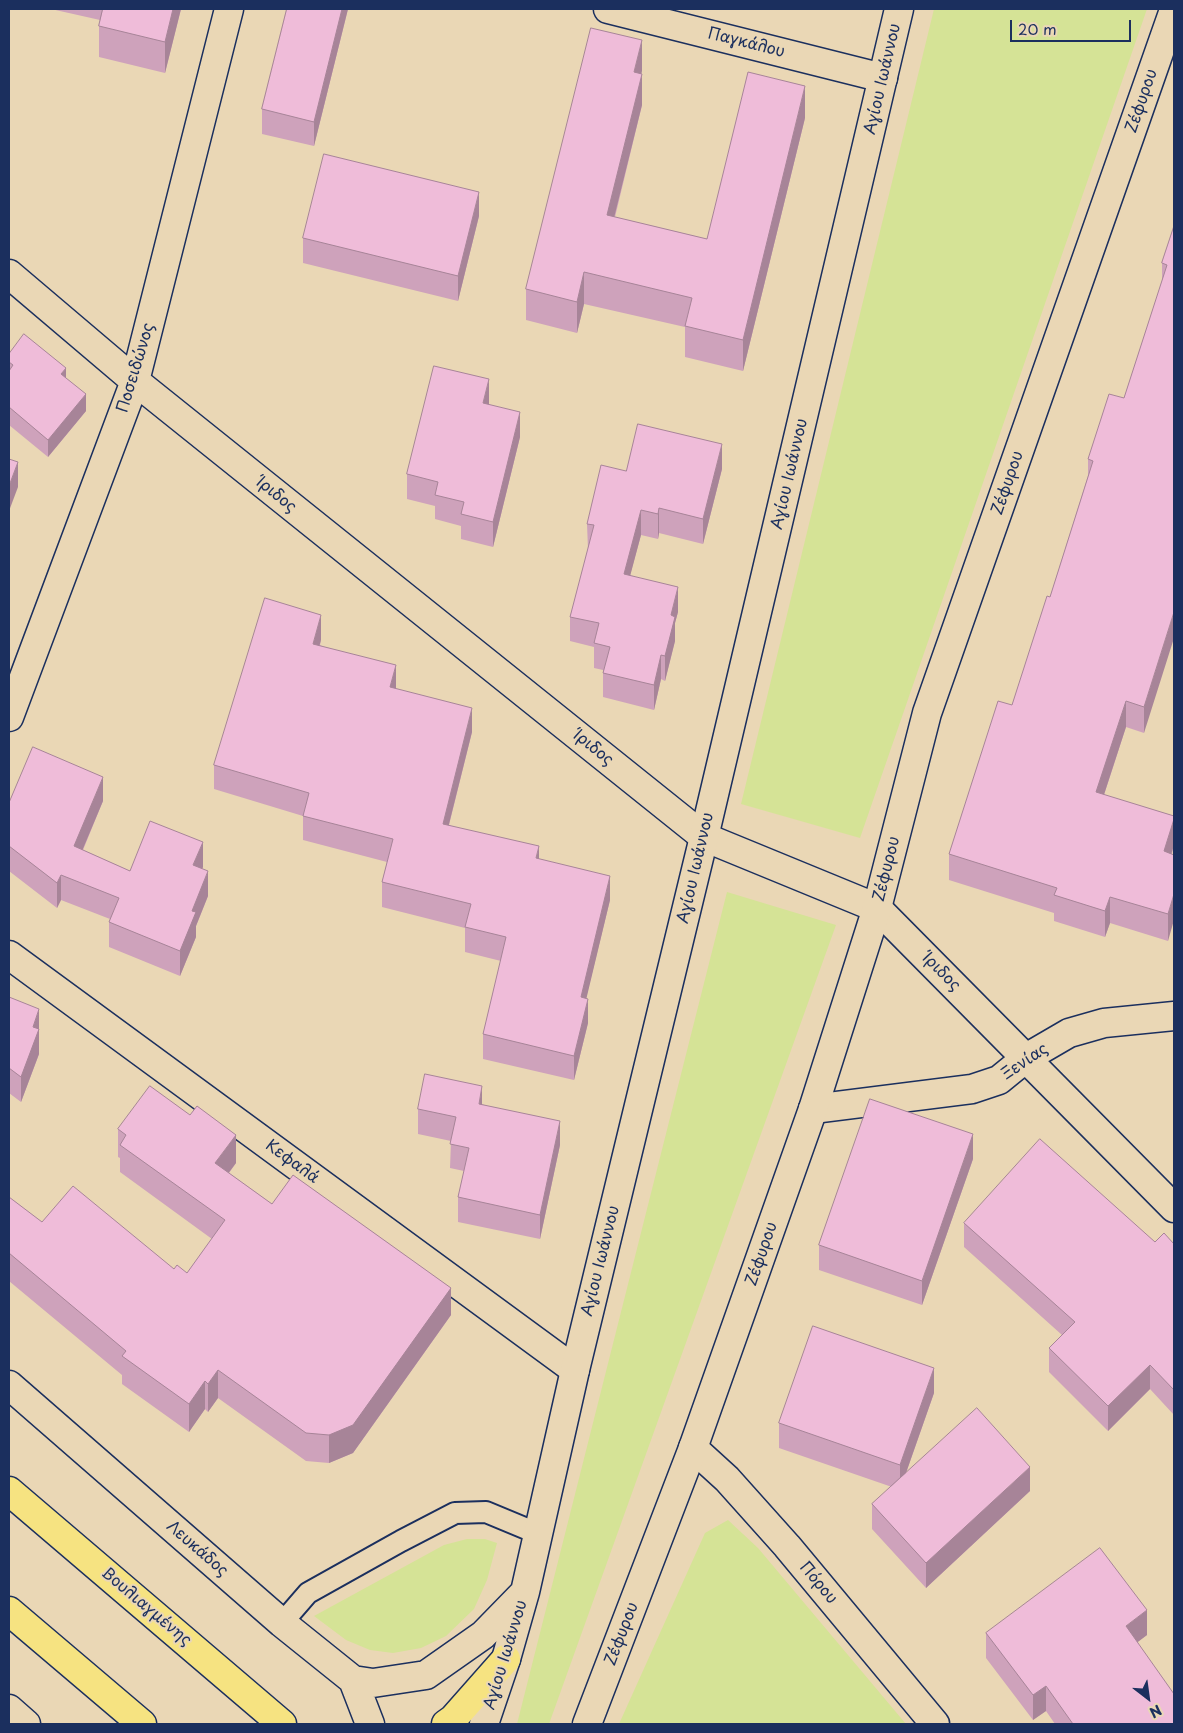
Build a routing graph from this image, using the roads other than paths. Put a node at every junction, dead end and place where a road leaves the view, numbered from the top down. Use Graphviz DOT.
graph roads {
  1 [pos="229,9"];
  2 [pos="608,9"];
  3 [pos="899,9"];
  4 [pos="1174,10"];
  5 [pos="883,78"];
  6 [pos="9,274"];
  7 [pos="135,381"];
  8 [pos="9,717"];
  9 [pos="704,837"];
  10 [pos="877,908"];
  11 [pos="9,955"];
  12 [pos="1174,1016"];
  13 [pos="1026,1058"];
  14 [pos="813,1109"];
  15 [pos="1174,1208"];
  16 [pos="575,1370"];
  17 [pos="9,1385"];
  18 [pos="693,1448"];
  19 [pos="9,1491"];
  20 [pos="539,1534"];
  21 [pos="525,1592"];
  22 [pos="9,1611"];
  23 [pos="282,1623"];
  24 [pos="506,1659"];
  25 [pos="353,1680"];
  26 [pos="235,1684"];
  27 [pos="9,1709"];
  28 [pos="26,1724"];
  29 [pos="142,1724"];
  30 [pos="282,1724"];
  31 [pos="292,1724"];
  32 [pos="370,1724"];
  33 [pos="446,1724"];
  34 [pos="484,1724"];
  35 [pos="587,1724"];
  36 [pos="935,1724"];
  1 -- 7 [label="street, Ποσειδώνος"];
  2 -- 5 [label="street, Παγκάλου"];
  3 -- 5 [label="street, Αγίου Ιωάννου"];
  4 -- 10 [label="street, Ζέφυρου"];
  5 -- 9 [label="street, Αγίου Ιωάννου"];
  6 -- 7 [label="street, Ίριδος"];
  7 -- 8 [label="street, Ποσειδώνος"];
  7 -- 9 [label="street, Ίριδος"];
  9 -- 10 [label="street, Ίριδος"];
  9 -- 16 [label="street, Αγίου Ιωάννου"];
  10 -- 13 [label="street, Ίριδος"];
  10 -- 14 [label="street, Ζέφυρου"];
  11 -- 16 [label="street, Κεφαλά"];
  12 -- 13 [label="street, Ξενίας"];
  13 -- 14 [label="street, Ξενίας"];
  13 -- 15 [label="street, Ίριδος"];
  14 -- 18 [label="street, Ζέφυρου"];
  16 -- 20 [label="street, Αγίου Ιωάννου"];
  17 -- 23 [label="street, Λευκάδος"];
  18 -- 35 [label="street, Ζέφυρου"];
  18 -- 36 [label="street, Πόρου"];
  19 -- 26 [label="main road, Βουλιαγμένης"];
  20 -- 21 [label="street, Αγίου Ιωάννου"];
  20 -- 23 [label="lane"];
  21 -- 24 [label="street, Αγίου Ιωάννου"];
  21 -- 25 [label="street"];
  22 -- 29 [label="main road"];
  23 -- 25 [label="street, Λευκάδος"];
  24 -- 33 [label="main road"];
  24 -- 34 [label="street, Αγίου Ιωάννου"];
  25 -- 32 [label="street"];
  26 -- 30 [label="main road, Βουλιαγμένης"];
  26 -- 31 [label="main road"];
  27 -- 28 [label="street"];
}
